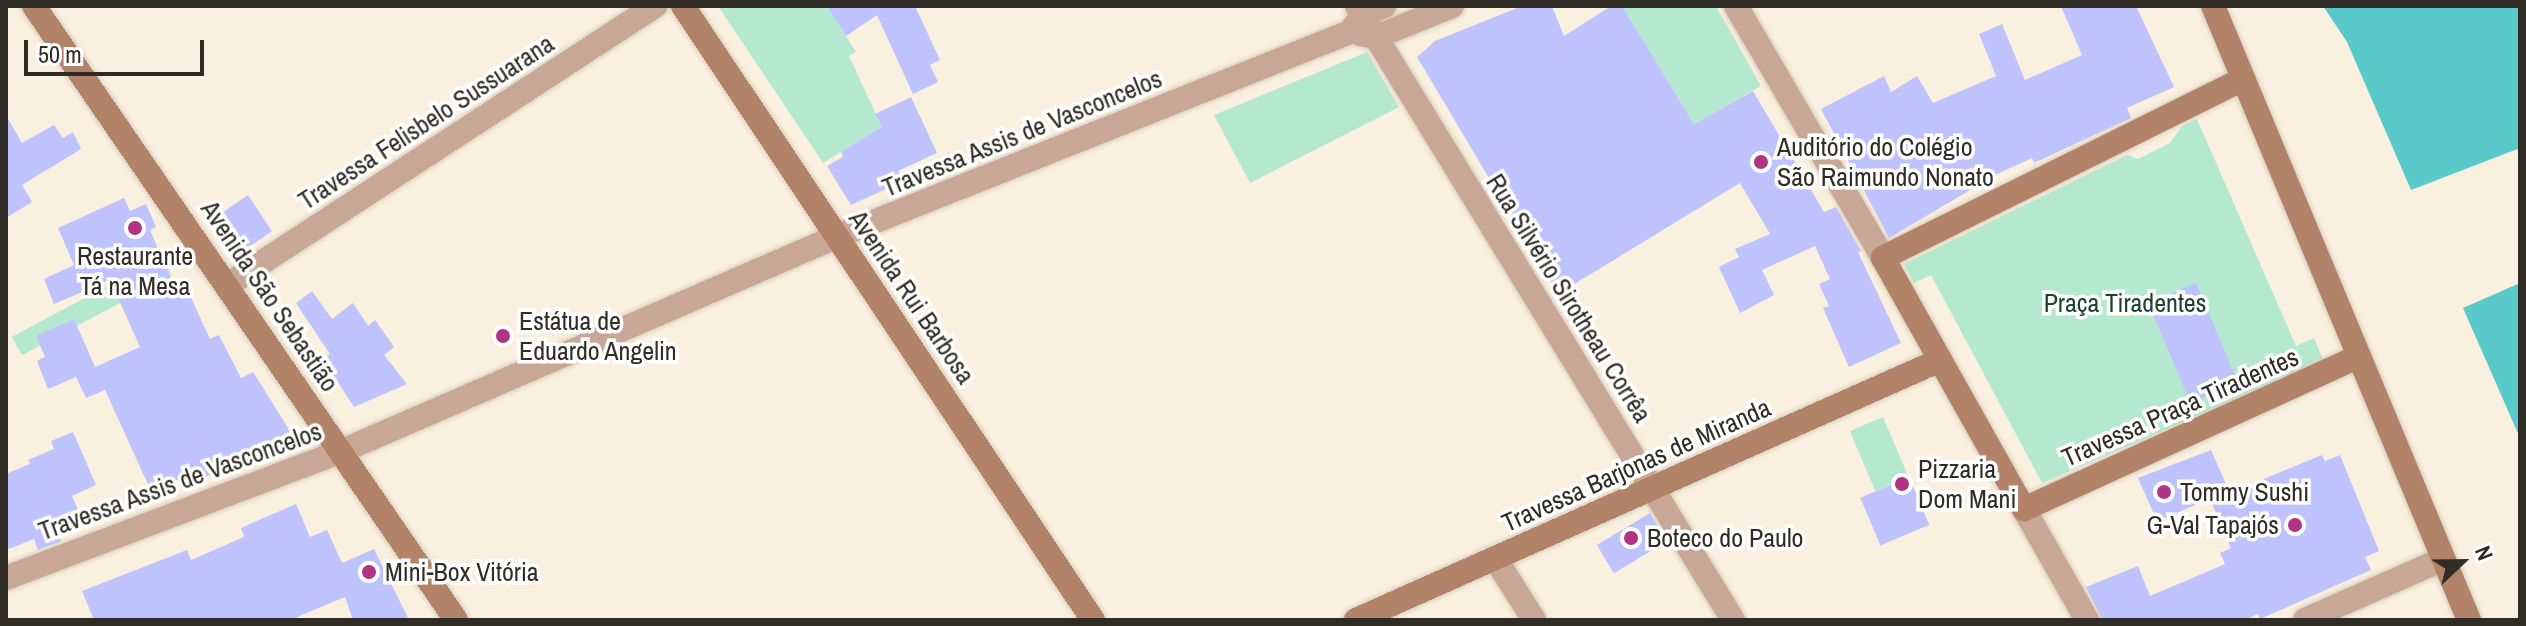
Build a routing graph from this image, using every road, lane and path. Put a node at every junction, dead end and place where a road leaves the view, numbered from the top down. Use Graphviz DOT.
graph roads {
  1 [pos="34,6"];
  2 [pos="655,6"];
  3 [pos="683,6"];
  4 [pos="1452,6"];
  5 [pos="1736,6"];
  6 [pos="2213,6"];
  7 [pos="1363,15"];
  8 [pos="1376,37"];
  9 [pos="2243,79"];
  10 [pos="838,236"];
  11 [pos="1883,258"];
  12 [pos="229,284"];
  13 [pos="2359,356"];
  14 [pos="1938,361"];
  15 [pos="342,451"];
  16 [pos="1654,489"];
  17 [pos="2024,509"];
  18 [pos="1495,558"];
  19 [pos="2443,559"];
  20 [pos="6,578"];
  21 [pos="456,620"];
  22 [pos="1093,620"];
  23 [pos="1356,620"];
  24 [pos="1534,620"];
  25 [pos="1733,620"];
  26 [pos="2087,620"];
  27 [pos="2305,620"];
  28 [pos="2469,620"];
  1 -- 12 [label="street, Avenida São Sebastião"];
  2 -- 12 [label="street, Travessa Felisbelo Sussuarana"];
  3 -- 10 [label="street, Avenida Rui Barbosa"];
  4 -- 8 [label="street"];
  5 -- 11 [label="street"];
  6 -- 9 [label="street"];
  7 -- 8 [label="street, Travessa Assis de Vasconcelos"];
  7 -- 10 [label="street, Travessa Assis de Vasconcelos"];
  8 -- 16 [label="street, Rua Silvério Sirotheau Corrêa"];
  9 -- 11 [label="street"];
  9 -- 13 [label="street"];
  10 -- 15 [label="street, Travessa Assis de Vasconcelos"];
  10 -- 22 [label="street, Avenida Rui Barbosa"];
  11 -- 14 [label="street"];
  12 -- 15 [label="street, Avenida São Sebastião"];
  13 -- 17 [label="street, Travessa Praça Tiradentes"];
  13 -- 19 [label="street"];
  14 -- 16 [label="street, Travessa Barjonas de Miranda"];
  14 -- 17 [label="street"];
  15 -- 20 [label="street, Travessa Assis de Vasconcelos"];
  15 -- 21 [label="street, Avenida São Sebastião"];
  16 -- 18 [label="street, Travessa Barjonas de Miranda"];
  16 -- 25 [label="street, Rua Silvério Sirotheau Corrêa"];
  17 -- 26 [label="street"];
  18 -- 23 [label="street, Travessa Barjonas de Miranda"];
  18 -- 24 [label="street"];
  19 -- 27 [label="street"];
  19 -- 28 [label="street"];
}
